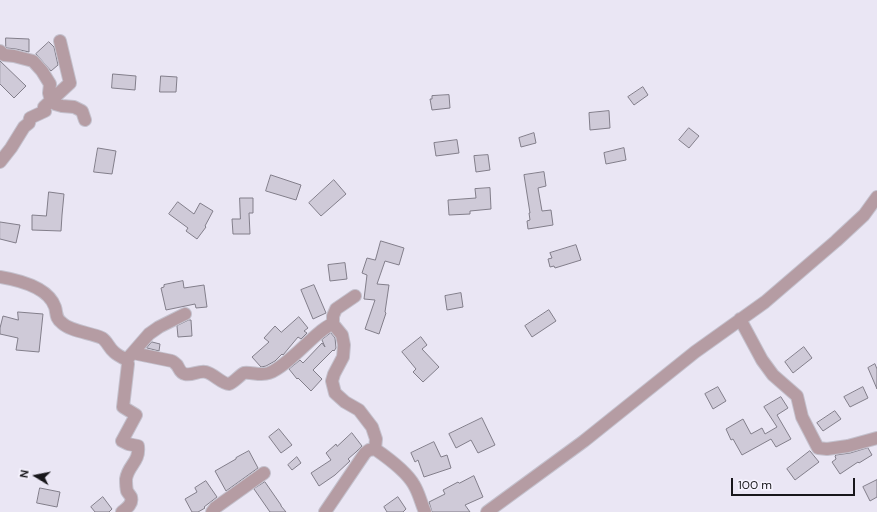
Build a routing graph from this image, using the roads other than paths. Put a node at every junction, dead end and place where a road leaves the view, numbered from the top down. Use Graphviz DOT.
graph roads {
  1 [pos="60,41"];
  2 [pos="0,51"];
  3 [pos="51,101"];
  4 [pos="85,120"];
  5 [pos="0,162"];
  6 [pos="877,197"];
  7 [pos="0,277"];
  8 [pos="355,296"];
  9 [pos="185,314"];
  10 [pos="740,320"];
  11 [pos="333,324"];
  12 [pos="130,357"];
  13 [pos="877,438"];
  14 [pos="375,450"];
  15 [pos="264,473"];
  16 [pos="122,512"];
  17 [pos="212,512"];
  18 [pos="325,512"];
  19 [pos="425,512"];
  20 [pos="486,512"];
  1 -- 3 [label="street"];
  2 -- 3 [label="street"];
  3 -- 4 [label="street"];
  3 -- 5 [label="street"];
  6 -- 10 [label="street"];
  7 -- 12 [label="street"];
  8 -- 11 [label="street"];
  9 -- 12 [label="street"];
  10 -- 13 [label="street"];
  10 -- 20 [label="street"];
  11 -- 12 [label="street"];
  11 -- 14 [label="street"];
  12 -- 16 [label="street"];
  14 -- 18 [label="street"];
  14 -- 19 [label="street"];
  15 -- 17 [label="street"];
}
